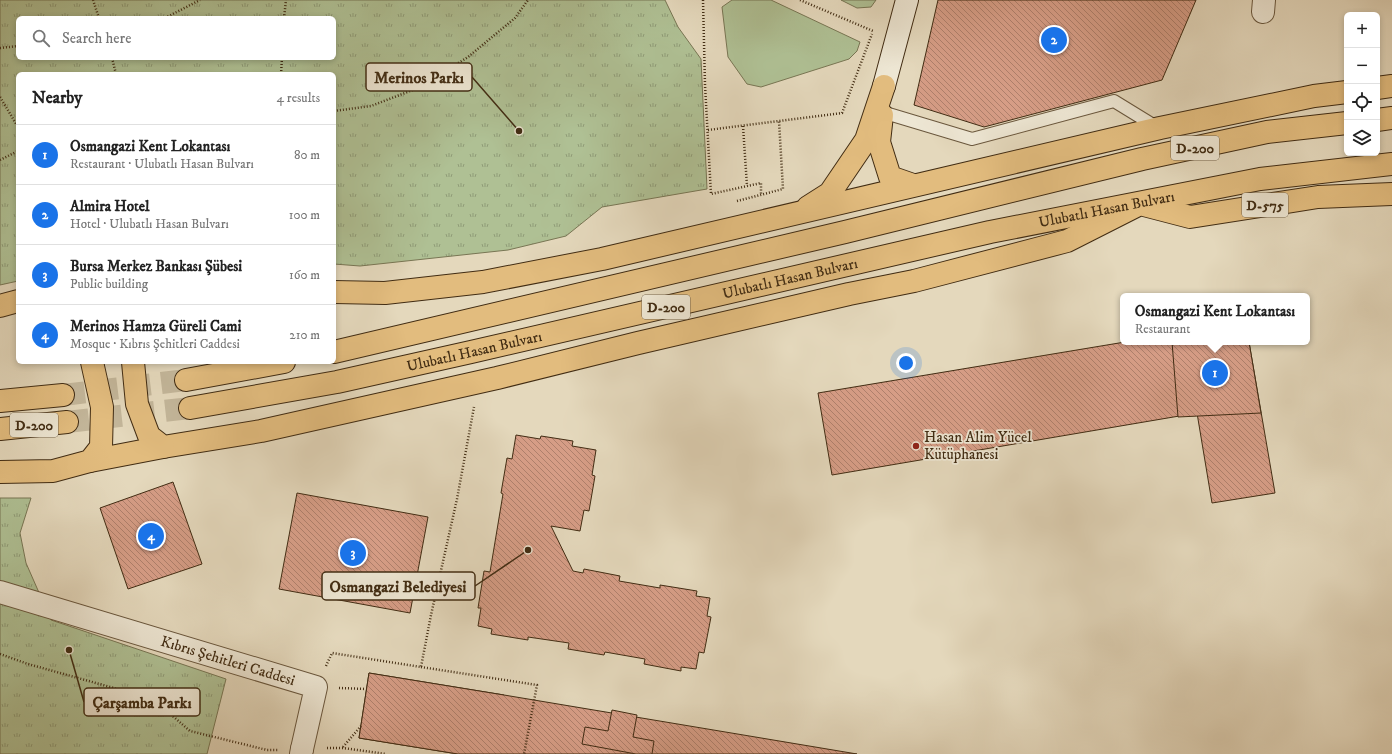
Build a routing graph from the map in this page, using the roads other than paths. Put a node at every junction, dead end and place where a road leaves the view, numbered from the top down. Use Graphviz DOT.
graph roads {
  1 [pos="907,0"];
  2 [pos="884,86"];
  3 [pos="1392,86"];
  4 [pos="1380,88"];
  5 [pos="1344,92"];
  6 [pos="1314,96"];
  7 [pos="882,112"];
  8 [pos="1392,118"];
  9 [pos="1380,120"];
  10 [pos="1344,123"];
  11 [pos="1160,128"];
  12 [pos="1392,164"];
  13 [pos="1044,184"];
  14 [pos="913,185"];
  15 [pos="1392,194"];
  16 [pos="1140,204"];
  17 [pos="799,213"];
  18 [pos="336,292"];
  19 [pos="16,302"];
  20 [pos="0,306"];
  21 [pos="16,313"];
  22 [pos="0,314"];
  23 [pos="336,352"];
  24 [pos="92,364"];
  25 [pos="133,364"];
  26 [pos="273,364"];
  27 [pos="186,380"];
  28 [pos="63,395"];
  29 [pos="0,401"];
  30 [pos="190,408"];
  31 [pos="67,422"];
  32 [pos="0,429"];
  33 [pos="163,447"];
  34 [pos="90,461"];
  35 [pos="0,472"];
  36 [pos="0,592"];
  37 [pos="301,751"];
  1 -- 2 [label="street"];
  2 -- 7 [label="highway"];
  2 -- 17 [label="highway"];
  3 -- 4 [label="highway"];
  5 -- 6 [label="highway"];
  6 -- 11 [label="highway"];
  6 -- 13 [label="highway"];
  7 -- 11 [label="lane"];
  7 -- 14 [label="highway"];
  8 -- 9 [label="highway"];
  10 -- 13 [label="highway, Ulubatlı Hasan Bulvarı / D-200"];
  11 -- 14 [label="highway"];
  12 -- 16 [label="highway, Ulubatlı Hasan Bulvarı / D-200"];
  13 -- 23 [label="highway, Ulubatlı Hasan Bulvarı / D-200"];
  14 -- 17 [label="highway"];
  15 -- 16 [label="highway, D-575"];
  16 -- 30 [label="highway, Ulubatlı Hasan Bulvarı / D-200"];
  16 -- 33 [label="highway"];
  17 -- 18 [label="highway"];
  19 -- 20 [label="highway"];
  21 -- 22 [label="highway"];
  24 -- 34 [label="highway"];
  25 -- 33 [label="highway"];
  26 -- 27 [label="highway"];
  28 -- 29 [label="highway, D-200"];
  31 -- 32 [label="highway, D-200"];
  33 -- 34 [label="highway"];
  34 -- 35 [label="highway"];
  36 -- 37 [label="street, Kıbrıs Şehitleri Caddesi"];
}
